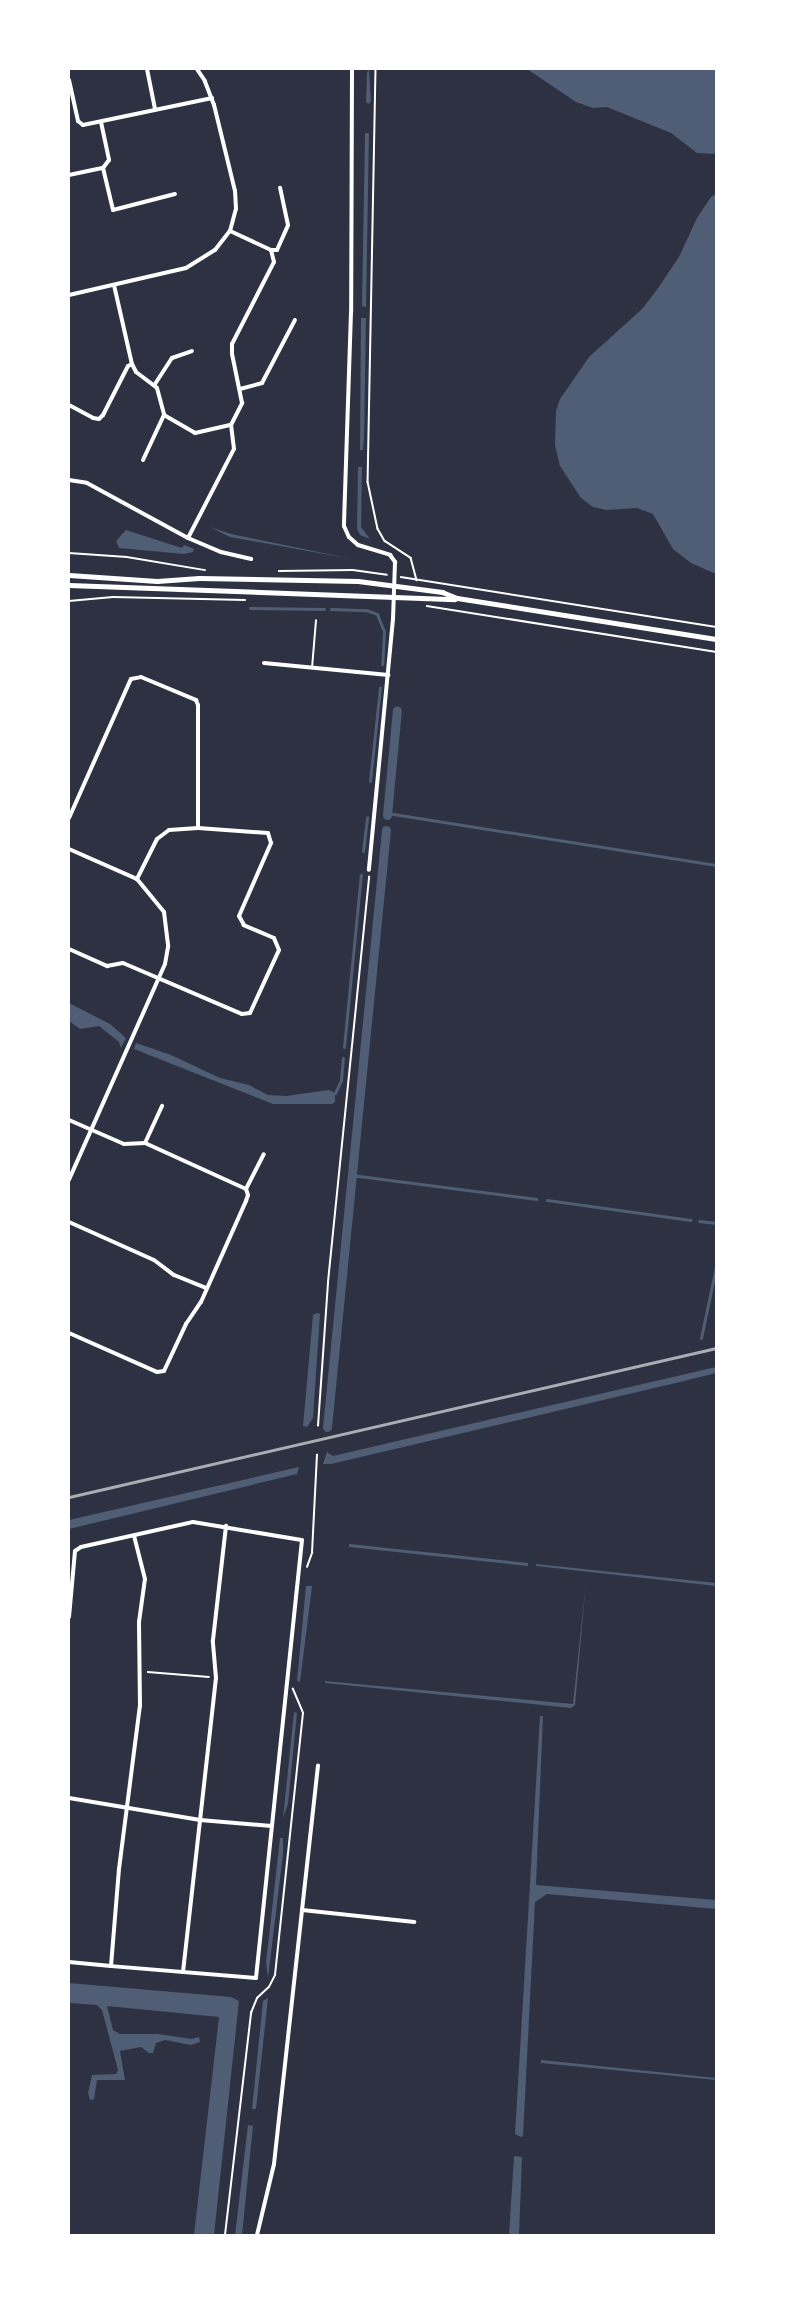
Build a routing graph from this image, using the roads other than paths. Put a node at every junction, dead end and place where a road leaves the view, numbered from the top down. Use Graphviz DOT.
graph roads {
  1 [pos="147,69"];
  2 [pos="197,69"];
  3 [pos="352,69"];
  4 [pos="69,80"];
  5 [pos="212,98"];
  6 [pos="155,109"];
  7 [pos="101,122"];
  8 [pos="103,168"];
  9 [pos="69,176"];
  10 [pos="280,188"];
  11 [pos="175,194"];
  12 [pos="230,231"];
  13 [pos="271,250"];
  14 [pos="114,285"];
  15 [pos="69,293"];
  16 [pos="295,320"];
  17 [pos="192,351"];
  18 [pos="132,364"];
  19 [pos="155,384"];
  20 [pos="240,389"];
  21 [pos="69,405"];
  22 [pos="164,416"];
  23 [pos="231,425"];
  24 [pos="142,460"];
  25 [pos="69,480"];
  26 [pos="188,538"];
  27 [pos="251,560"];
  28 [pos="69,575"];
  29 [pos="69,585"];
  30 [pos="394,585"];
  31 [pos="393,596"];
  32 [pos="457,598"];
  33 [pos="316,620"];
  34 [pos="716,639"];
  35 [pos="264,663"];
  36 [pos="312,668"];
  37 [pos="388,675"];
  38 [pos="69,818"];
  39 [pos="198,828"];
  40 [pos="69,849"];
  41 [pos="369,870"];
  42 [pos="137,879"];
  43 [pos="69,949"];
  44 [pos="158,979"];
  45 [pos="162,1106"];
  46 [pos="69,1120"];
  47 [pos="91,1130"];
  48 [pos="145,1143"];
  49 [pos="264,1154"];
  50 [pos="69,1180"];
  51 [pos="246,1189"];
  52 [pos="69,1222"];
  53 [pos="207,1288"];
  54 [pos="69,1333"];
  55 [pos="226,1526"];
  56 [pos="134,1536"];
  57 [pos="75,1551"];
  58 [pos="69,1552"];
  59 [pos="69,1617"];
  60 [pos="318,1765"];
  61 [pos="69,1798"];
  62 [pos="128,1809"];
  63 [pos="200,1820"];
  64 [pos="272,1826"];
  65 [pos="302,1910"];
  66 [pos="414,1922"];
  67 [pos="69,1962"];
  68 [pos="111,1966"];
  69 [pos="183,1972"];
  70 [pos="257,2235"];
  1 -- 6 [label="street"];
  2 -- 5 [label="street"];
  3 -- 30 [label="street"];
  4 -- 7 [label="street"];
  5 -- 6 [label="street"];
  5 -- 12 [label="street"];
  6 -- 7 [label="street"];
  7 -- 8 [label="street"];
  8 -- 9 [label="street"];
  8 -- 11 [label="street"];
  10 -- 13 [label="street"];
  12 -- 13 [label="street"];
  12 -- 14 [label="street"];
  13 -- 20 [label="street"];
  14 -- 15 [label="street"];
  14 -- 18 [label="street"];
  16 -- 20 [label="street"];
  17 -- 19 [label="street"];
  18 -- 19 [label="street"];
  18 -- 21 [label="street"];
  19 -- 22 [label="street"];
  20 -- 23 [label="street"];
  22 -- 23 [label="street"];
  22 -- 24 [label="street"];
  23 -- 26 [label="street"];
  25 -- 26 [label="street"];
  26 -- 27 [label="street"];
  28 -- 30 [label="main road"];
  29 -- 31 [label="main road"];
  30 -- 31 [label="street"];
  30 -- 32 [label="main road"];
  31 -- 32 [label="main road"];
  31 -- 37 [label="street"];
  32 -- 34 [label="main road"];
  33 -- 36 [label="lane"];
  35 -- 36 [label="street"];
  36 -- 37 [label="street"];
  37 -- 41 [label="street"];
  38 -- 39 [label="street"];
  39 -- 42 [label="street"];
  39 -- 44 [label="street"];
  40 -- 42 [label="street"];
  42 -- 44 [label="street"];
  43 -- 44 [label="street"];
  44 -- 47 [label="street"];
  45 -- 48 [label="street"];
  46 -- 47 [label="street"];
  47 -- 48 [label="street"];
  47 -- 50 [label="street"];
  48 -- 51 [label="street"];
  49 -- 51 [label="street"];
  51 -- 53 [label="street"];
  52 -- 53 [label="street"];
  53 -- 54 [label="street"];
  55 -- 56 [label="street"];
  55 -- 63 [label="street"];
  55 -- 64 [label="street"];
  56 -- 57 [label="street"];
  56 -- 62 [label="street"];
  57 -- 58 [label="street"];
  57 -- 59 [label="street"];
  60 -- 65 [label="street"];
  61 -- 62 [label="street"];
  62 -- 63 [label="street"];
  62 -- 68 [label="street"];
  63 -- 64 [label="street"];
  63 -- 69 [label="street"];
  64 -- 69 [label="street"];
  65 -- 66 [label="street"];
  65 -- 70 [label="street"];
  67 -- 68 [label="street"];
  68 -- 69 [label="street"];
}
